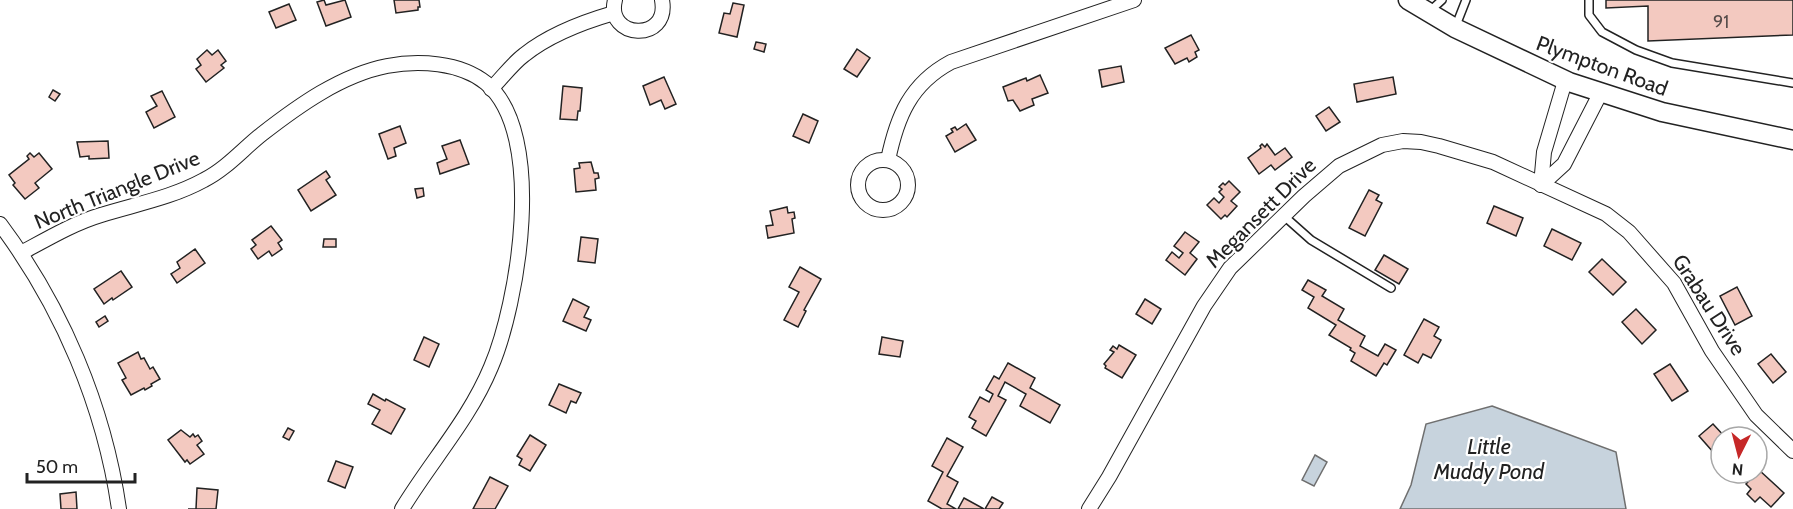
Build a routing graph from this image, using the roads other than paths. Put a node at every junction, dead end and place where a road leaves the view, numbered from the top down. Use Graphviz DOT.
graph roads {
  1 [pos="662,0"];
  2 [pos="1134,0"];
  3 [pos="1408,0"];
  4 [pos="1442,0"];
  5 [pos="1466,0"];
  6 [pos="1589,0"];
  7 [pos="615,7"];
  8 [pos="1428,12"];
  9 [pos="1455,27"];
  10 [pos="1565,81"];
  11 [pos="1793,82"];
  12 [pos="491,89"];
  13 [pos="1601,92"];
  14 [pos="1793,140"];
  15 [pos="888,160"];
  16 [pos="1541,185"];
  17 [pos="1284,216"];
  18 [pos="0,224"];
  19 [pos="21,253"];
  20 [pos="1391,288"];
  21 [pos="1793,451"];
  22 [pos="119,509"];
  23 [pos="402,509"];
  24 [pos="1089,509"];
  1 -- 7 [label="street"];
  2 -- 15 [label="street"];
  3 -- 8 [label="main road, Plympton Road"];
  4 -- 8 [label="lane"];
  5 -- 9 [label="lane"];
  6 -- 11 [label="lane"];
  7 -- 12 [label="street"];
  8 -- 9 [label="main road, Plympton Road"];
  9 -- 10 [label="main road, Plympton Road"];
  10 -- 13 [label="main road, Plympton Road"];
  10 -- 16 [label="street"];
  12 -- 19 [label="street, North Triangle Drive"];
  12 -- 23 [label="street, North Triangle Drive"];
  13 -- 14 [label="main road, Plympton Road"];
  13 -- 16 [label="street"];
  16 -- 17 [label="street, Megansett Drive"];
  16 -- 21 [label="street, Grabau Drive"];
  17 -- 20 [label="lane"];
  17 -- 24 [label="street, Megansett Drive"];
  18 -- 19 [label="street, North Triangle Drive"];
  19 -- 22 [label="street, North Triangle Drive"];
}
